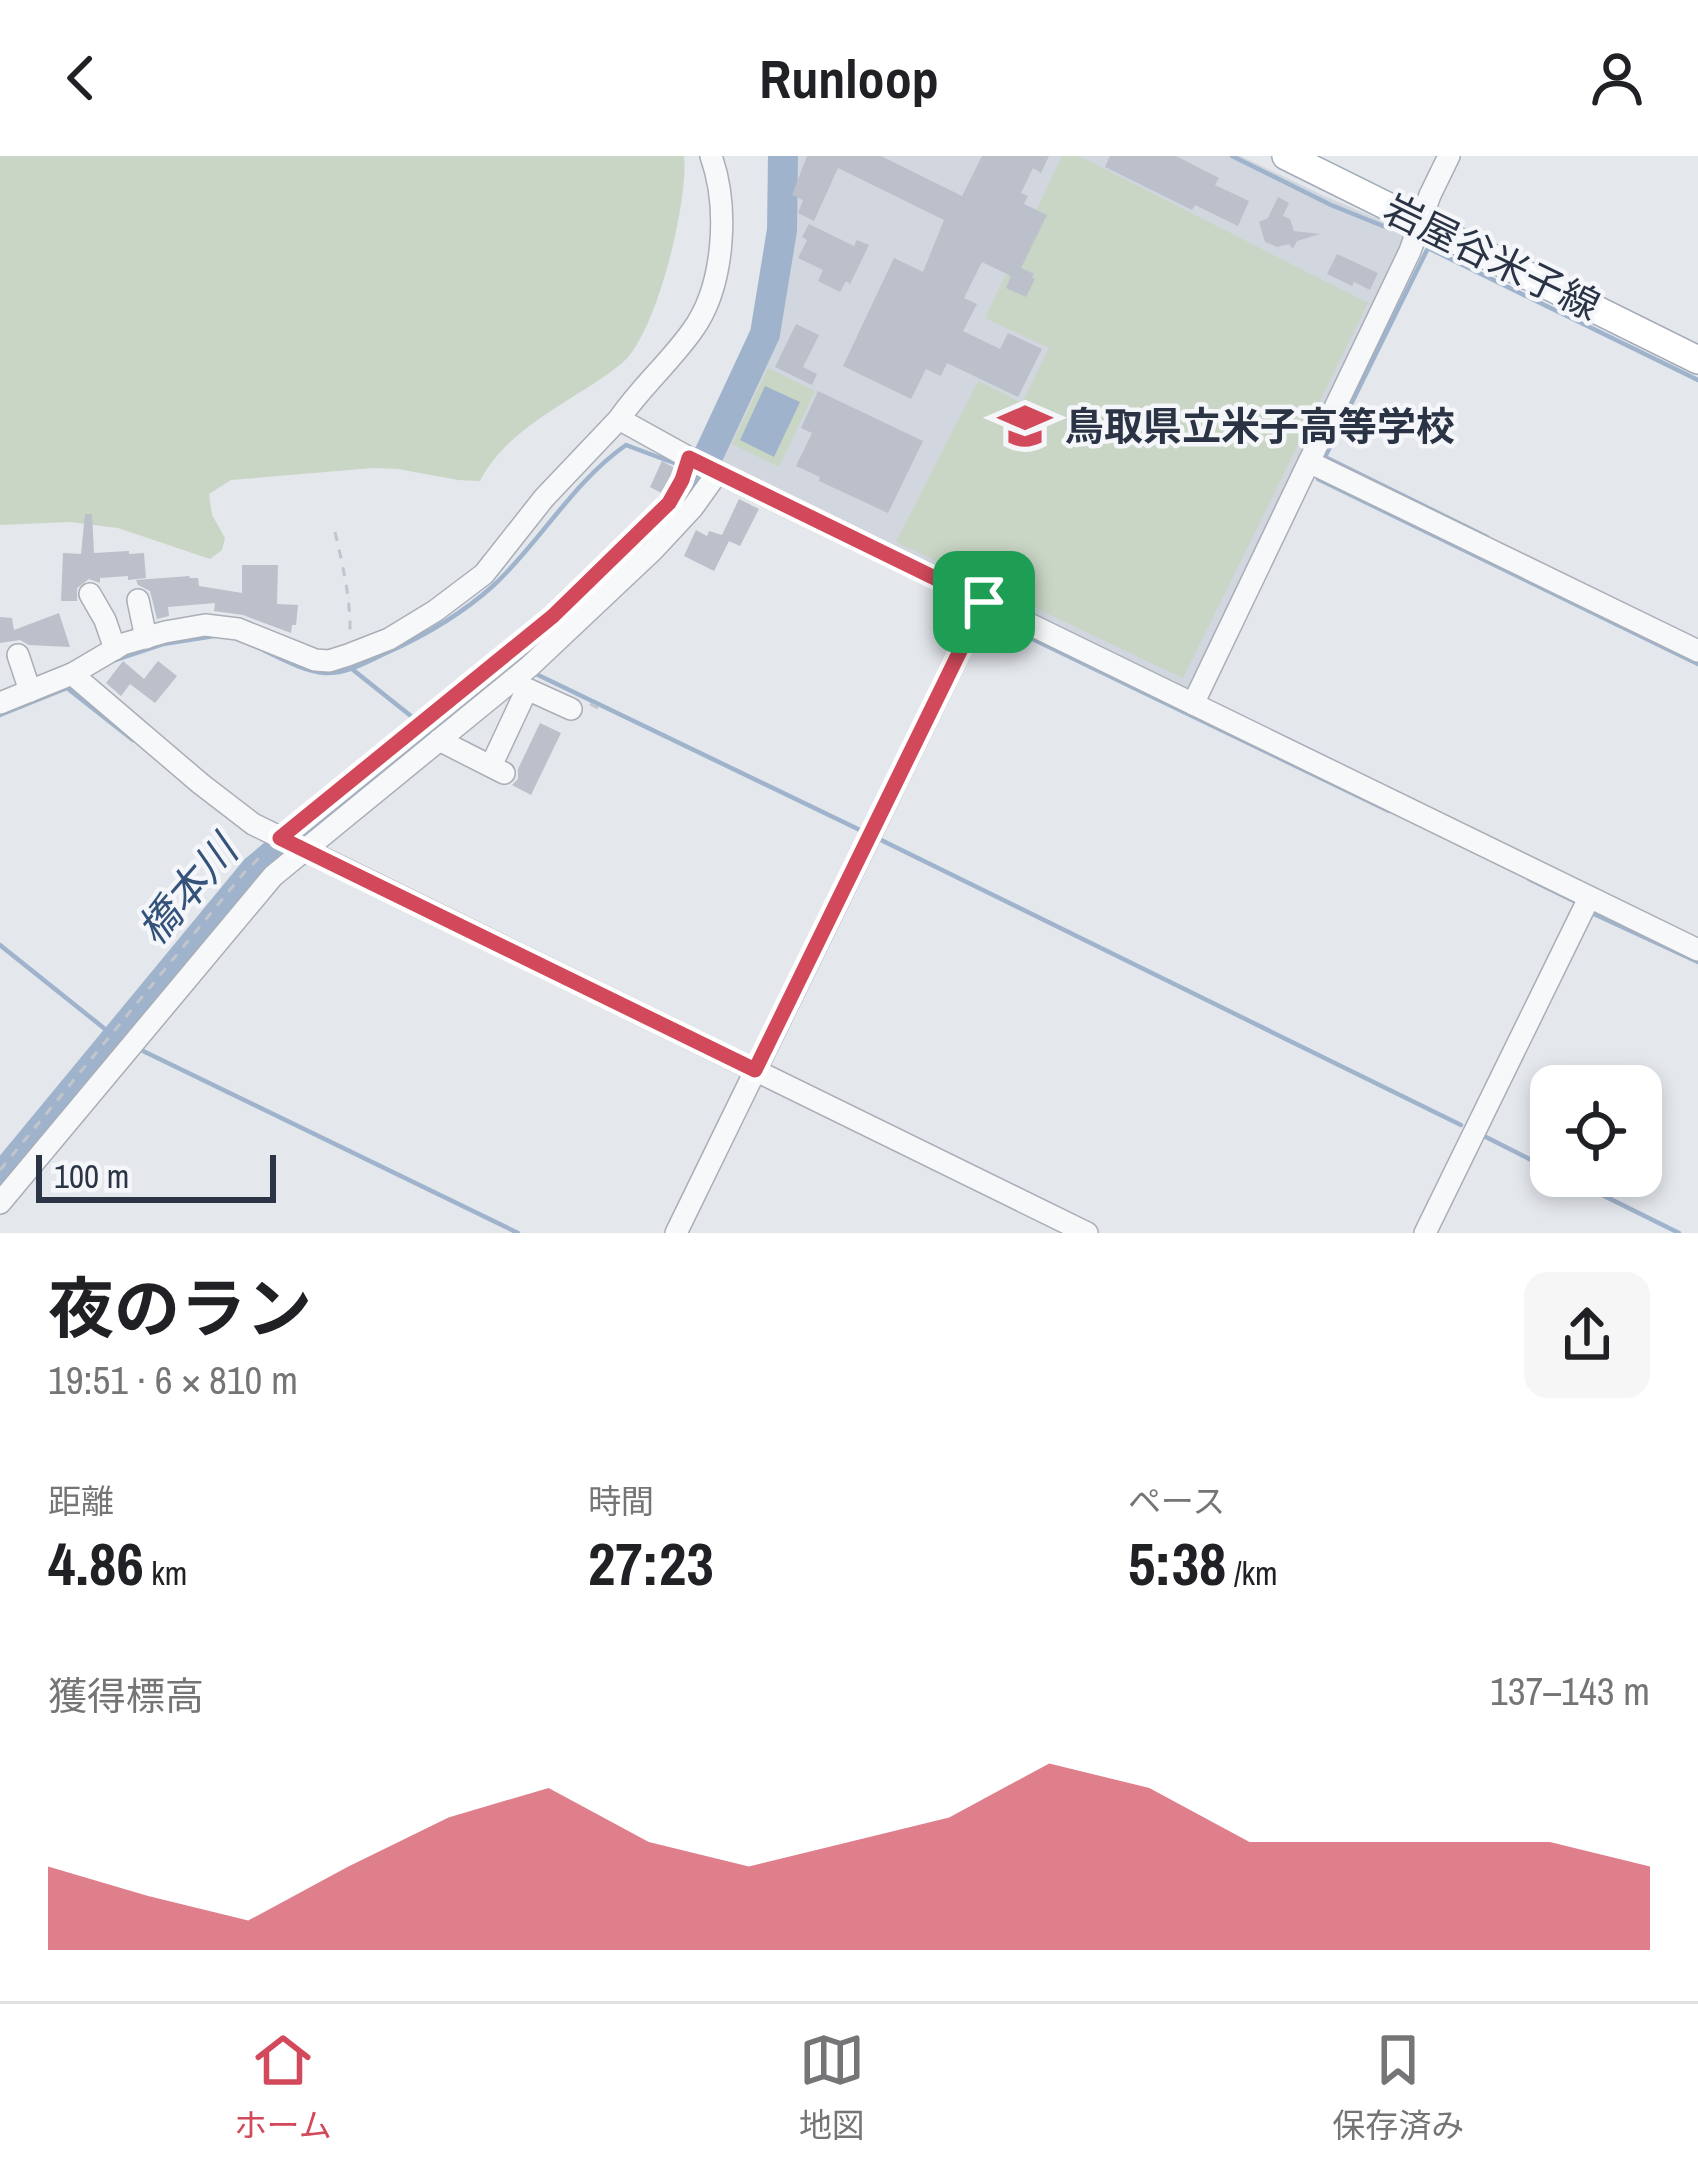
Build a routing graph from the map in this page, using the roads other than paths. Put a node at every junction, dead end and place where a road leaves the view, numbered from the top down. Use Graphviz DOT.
graph roads {
  1 [pos="711,156"];
  2 [pos="1286,156"];
  3 [pos="1449,156"];
  4 [pos="1422,222"];
  5 [pos="1698,360"];
  6 [pos="619,419"];
  7 [pos="1309,462"];
  8 [pos="703,465"];
  9 [pos="90,594"];
  10 [pos="137,600"];
  11 [pos="984,602"];
  12 [pos="146,638"];
  13 [pos="115,649"];
  14 [pos="1698,652"];
  15 [pos="18,655"];
  16 [pos="72,674"];
  17 [pos="30,691"];
  18 [pos="0,703"];
  19 [pos="1193,704"];
  20 [pos="571,709"];
  21 [pos="440,740"];
  22 [pos="305,849"];
  23 [pos="1589,898"];
  24 [pos="1698,950"];
  25 [pos="755,1070"];
  26 [pos="0,1203"];
  27 [pos="676,1233"];
  28 [pos="1087,1233"];
  29 [pos="1425,1233"];
  1 -- 6 [label="street"];
  2 -- 4 [label="main road, 岩屋谷米子線"];
  3 -- 4 [label="street"];
  4 -- 5 [label="main road, 岩屋谷米子線"];
  4 -- 7 [label="street"];
  6 -- 8 [label="street"];
  6 -- 12 [label="street"];
  7 -- 14 [label="street"];
  7 -- 19 [label="street"];
  8 -- 11 [label="street"];
  8 -- 21 [label="street"];
  9 -- 13 [label="street"];
  10 -- 12 [label="street"];
  11 -- 19 [label="street"];
  11 -- 25 [label="street"];
  12 -- 13 [label="street"];
  13 -- 16 [label="street"];
  15 -- 17 [label="street"];
  16 -- 17 [label="street"];
  16 -- 22 [label="street"];
  17 -- 18 [label="street"];
  19 -- 23 [label="street"];
  20 -- 21 [label="street"];
  21 -- 22 [label="street"];
  22 -- 25 [label="street"];
  22 -- 26 [label="street"];
  23 -- 24 [label="street"];
  23 -- 29 [label="street"];
  25 -- 27 [label="street"];
  25 -- 28 [label="street"];
}
